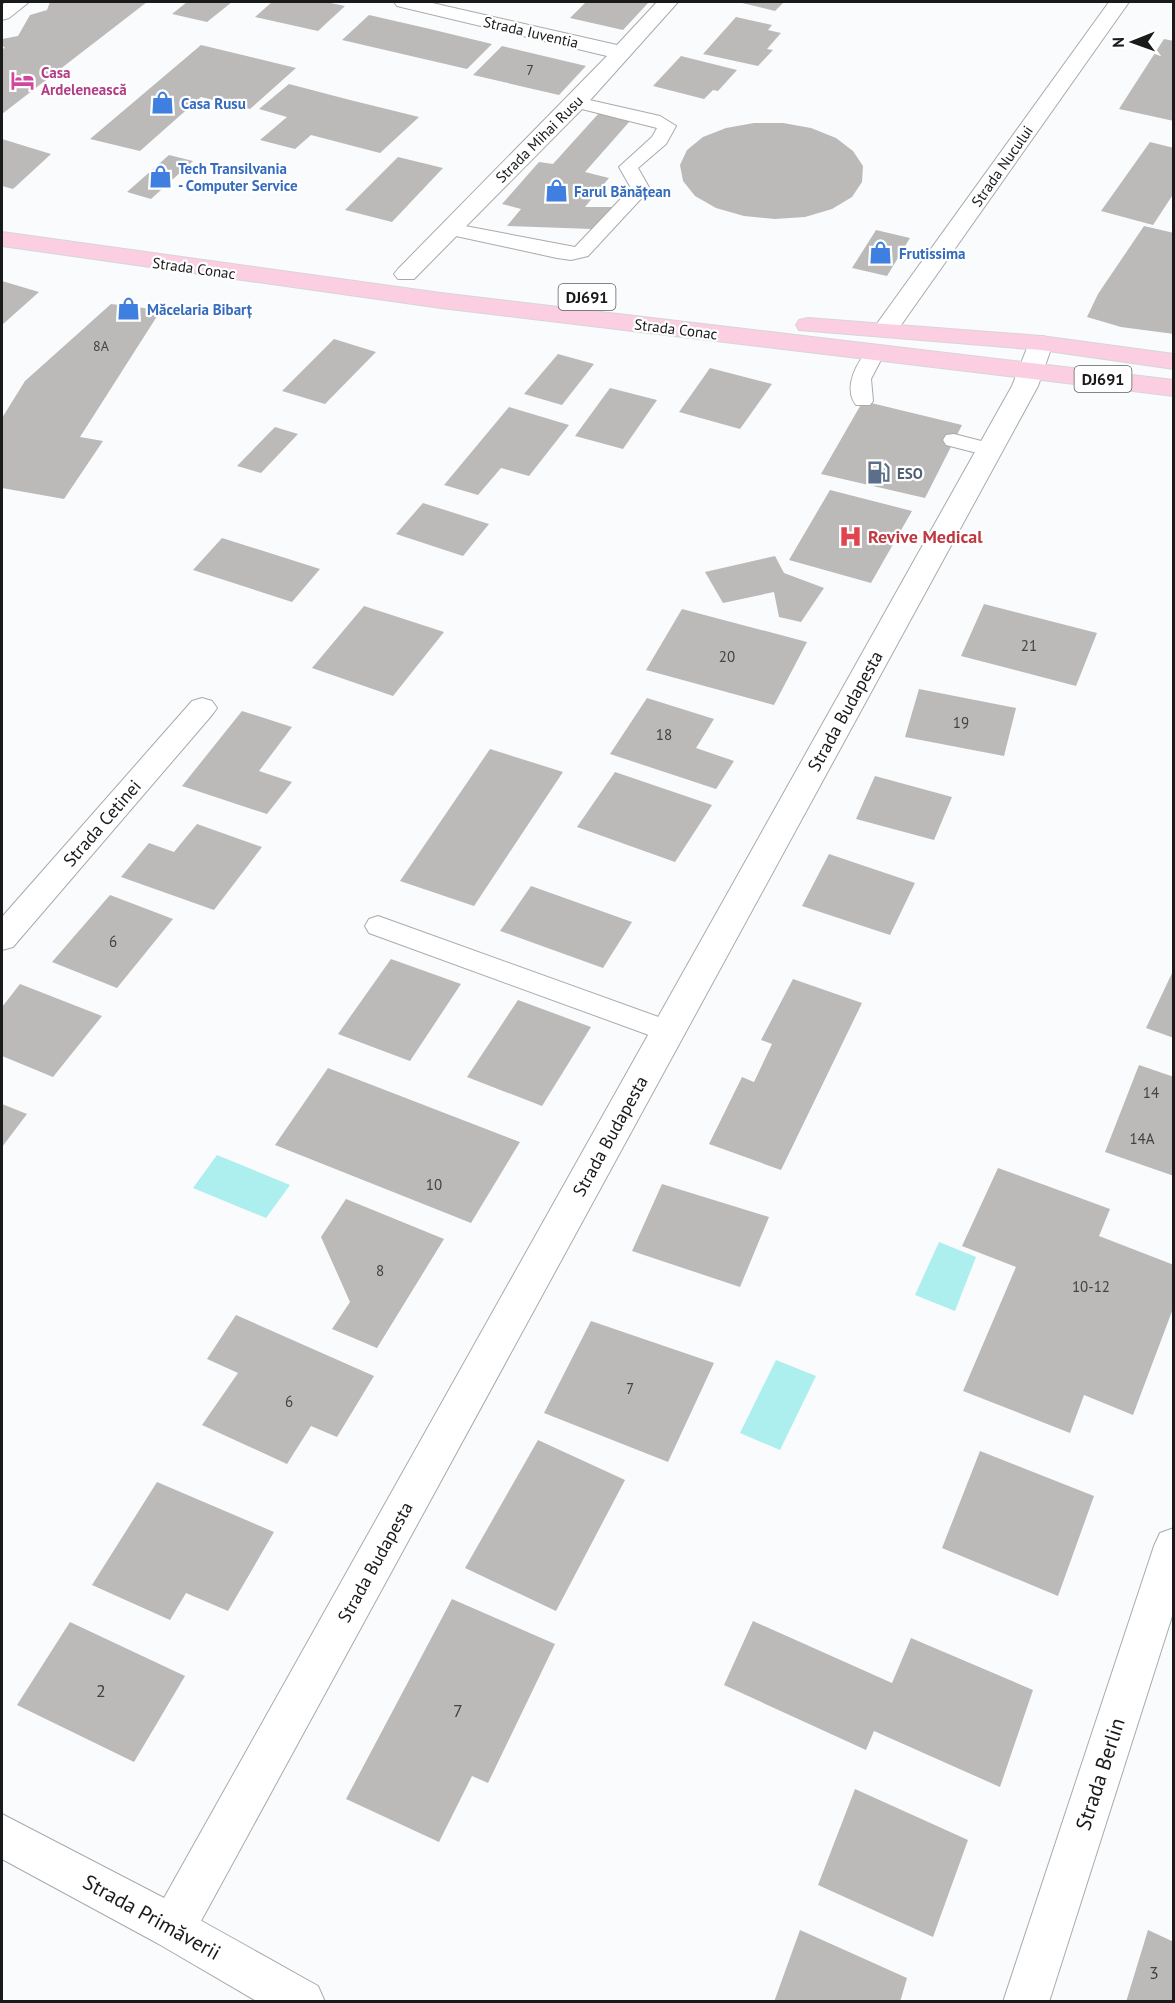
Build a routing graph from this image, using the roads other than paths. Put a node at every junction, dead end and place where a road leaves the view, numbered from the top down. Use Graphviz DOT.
graph roads {
  1 [pos="19,2"];
  2 [pos="404,2"];
  3 [pos="668,2"];
  4 [pos="1119,2"];
  5 [pos="2,14"];
  6 [pos="622,53"];
  7 [pos="576,102"];
  8 [pos="2,220"];
  9 [pos="449,229"];
  10 [pos="2,239"];
  11 [pos="406,274"];
  12 [pos="885,330"];
  13 [pos="1041,343"];
  14 [pos="874,354"];
  15 [pos="1173,362"];
  16 [pos="1032,371"];
  17 [pos="1173,388"];
  18 [pos="863,401"];
  19 [pos="954,441"];
  20 [pos="989,450"];
  21 [pos="202,708"];
  22 [pos="378,926"];
  23 [pos="2,938"];
  24 [pos="668,1031"];
  25 [pos="1173,1546"];
  26 [pos="2,1836"];
  27 [pos="173,1928"];
  28 [pos="302,2001"];
  29 [pos="1026,2001"];
  1 -- 5 [label="street"];
  2 -- 6 [label="street, Strada Iuventia"];
  3 -- 6 [label="street, Strada Mihai Rusu"];
  4 -- 12 [label="street, Strada Nucului"];
  6 -- 7 [label="street, Strada Mihai Rusu"];
  7 -- 9 [label="street, Strada Mihai Rusu"];
  7 -- 9 [label="lane"];
  8 -- 11 [label="main road, Strada Conac / DJ691"];
  9 -- 11 [label="street, Strada Mihai Rusu"];
  10 -- 14 [label="main road, Strada Conac / DJ691"];
  11 -- 12 [label="main road, Strada Conac / DJ691"];
  12 -- 13 [label="main road, Strada Conac / DJ691"];
  13 -- 15 [label="main road, Strada Conac / DJ691"];
  13 -- 16 [label="street, Strada Budapesta"];
  14 -- 16 [label="main road, Strada Conac / DJ691"];
  14 -- 18 [label="lane"];
  16 -- 17 [label="main road, Strada Conac / DJ691"];
  16 -- 20 [label="street, Strada Budapesta"];
  19 -- 20 [label="lane"];
  20 -- 24 [label="street, Strada Budapesta"];
  21 -- 23 [label="street, Strada Cetinei"];
  22 -- 24 [label="lane"];
  24 -- 27 [label="street, Strada Budapesta"];
  25 -- 29 [label="street, Strada Berlin"];
  26 -- 27 [label="street, Strada Primăverii"];
  27 -- 28 [label="street, Strada Primăverii"];
}
